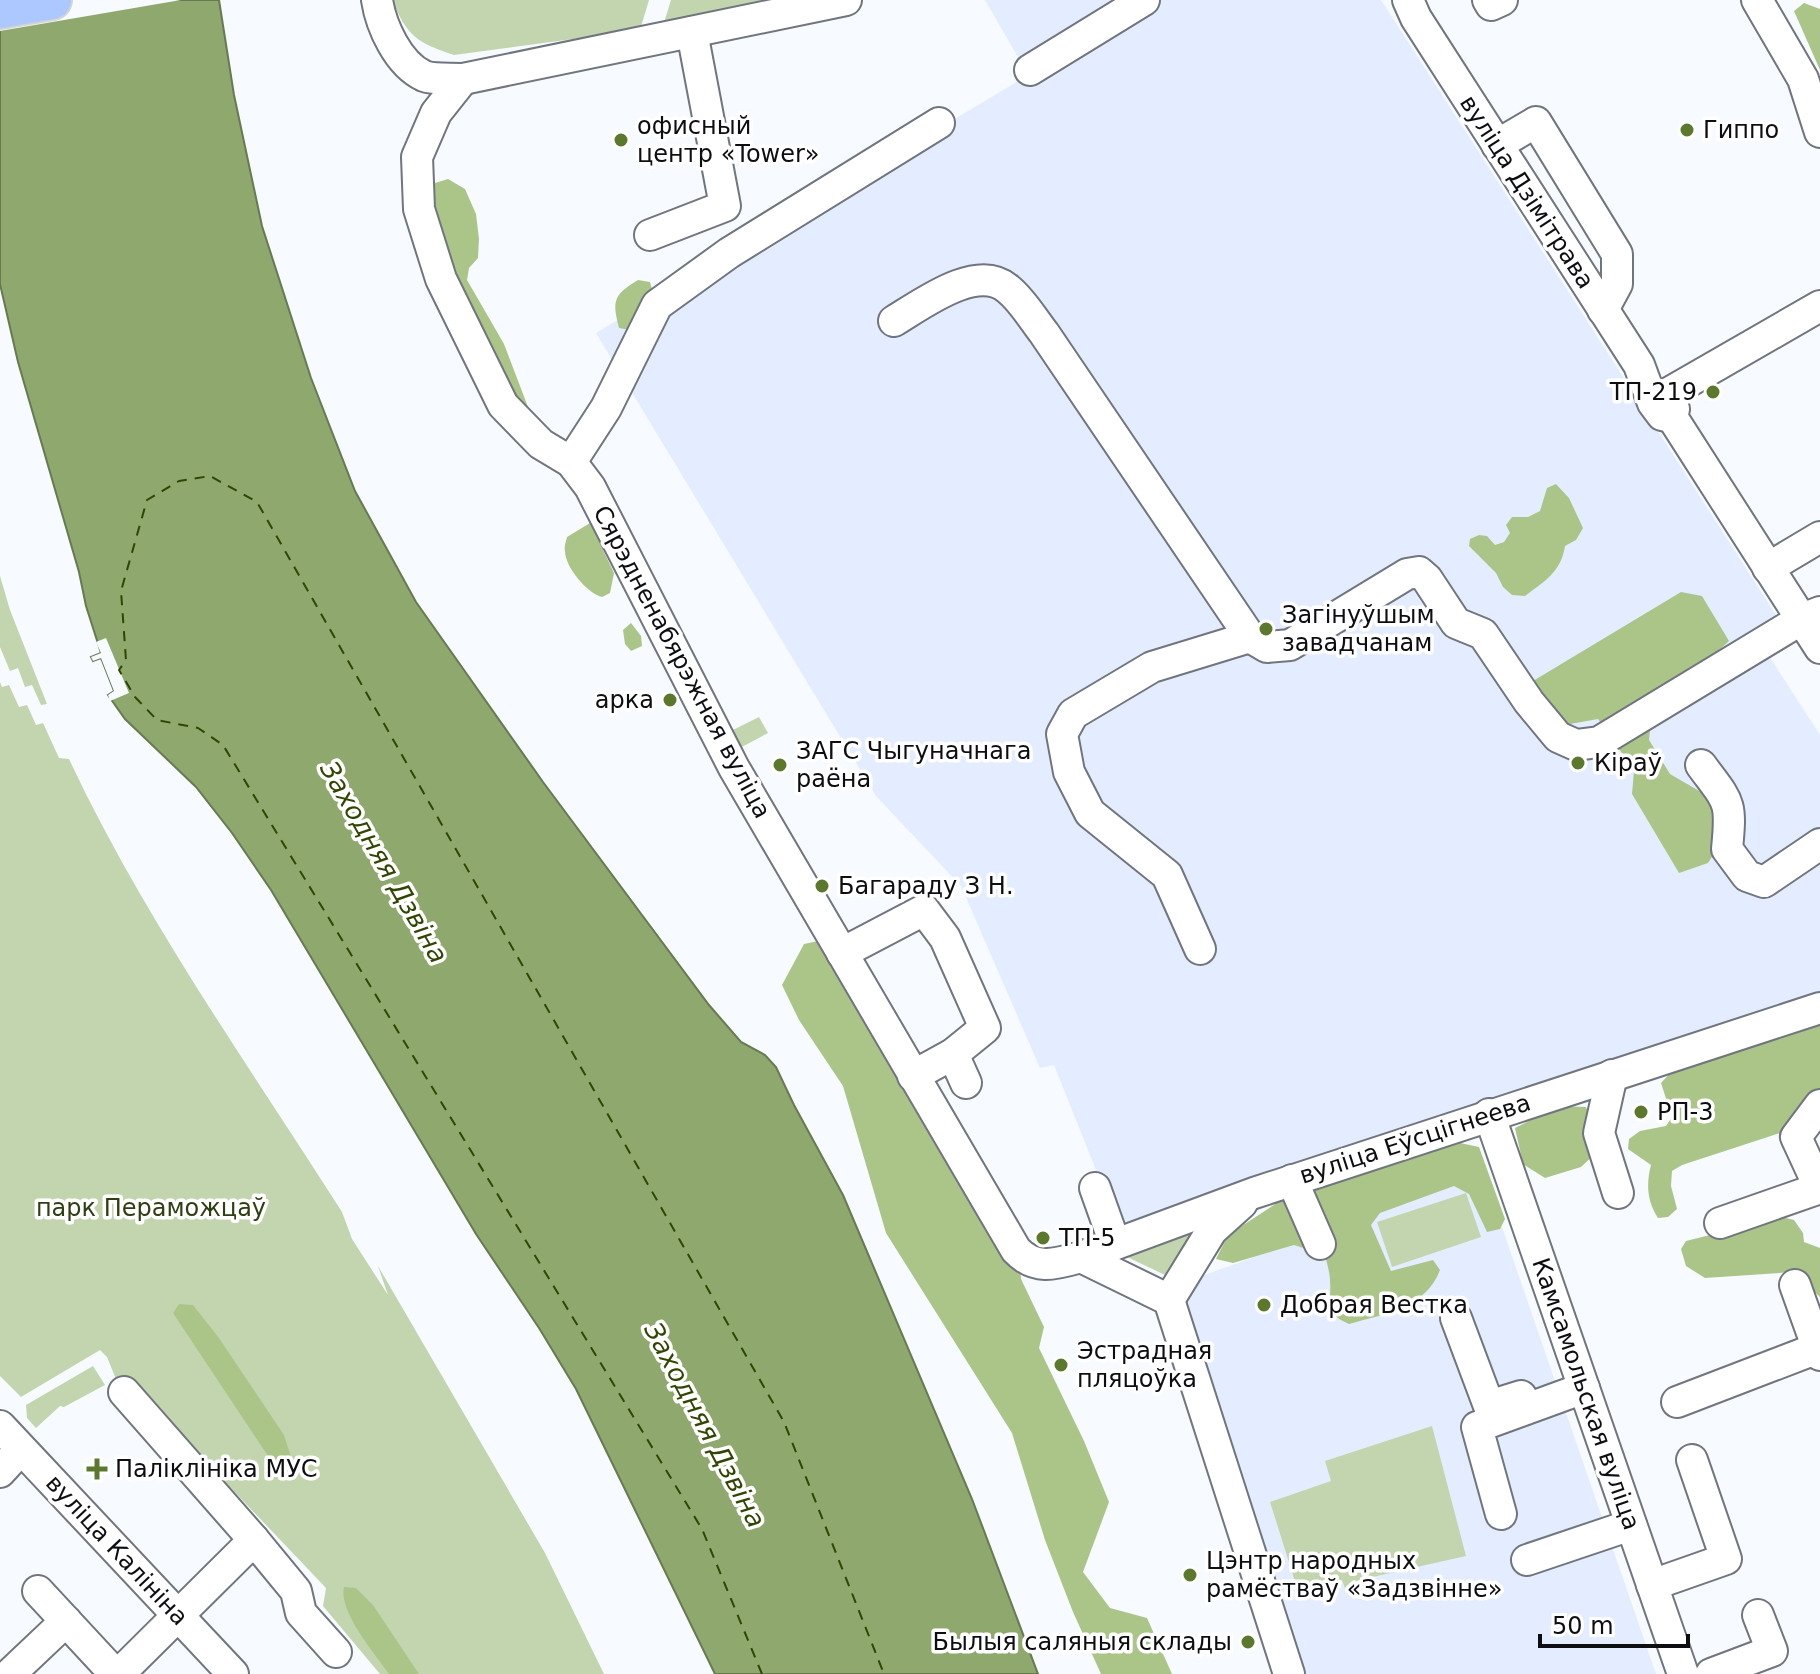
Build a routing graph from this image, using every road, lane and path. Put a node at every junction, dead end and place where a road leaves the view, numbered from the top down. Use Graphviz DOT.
graph roads {
  1 [pos="52,0"];
  2 [pos="377,0"];
  3 [pos="846,0"];
  4 [pos="1144,0"];
  5 [pos="1488,0"];
  6 [pos="1502,0"];
  7 [pos="1757,0"];
  8 [pos="1407,6"];
  9 [pos="0,9"];
  10 [pos="692,32"];
  11 [pos="1030,70"];
  12 [pos="463,79"];
  13 [pos="939,123"];
  14 [pos="1820,132"];
  15 [pos="1497,145"];
  16 [pos="650,235"];
  17 [pos="1820,306"];
  18 [pos="1603,310"];
  19 [pos="894,321"];
  20 [pos="1670,405"];
  21 [pos="571,462"];
  22 [pos="1820,537"];
  23 [pos="1768,568"];
  24 [pos="1811,615"];
  25 [pos="1250,637"];
  26 [pos="1820,648"];
  27 [pos="1701,765"];
  28 [pos="1820,844"];
  29 [pos="1200,949"];
  30 [pos="842,953"];
  31 [pos="1820,1008"];
  32 [pos="953,1054"];
  33 [pos="1612,1075"];
  34 [pos="913,1076"];
  35 [pos="966,1083"];
  36 [pos="1820,1105"];
  37 [pos="1489,1114"];
  38 [pos="1292,1180"];
  39 [pos="1095,1188"];
  40 [pos="1820,1189"];
  41 [pos="1254,1193"];
  42 [pos="1618,1193"];
  43 [pos="1720,1223"];
  44 [pos="1115,1244"];
  45 [pos="1320,1244"];
  46 [pos="1016,1250"];
  47 [pos="1081,1257"];
  48 [pos="1795,1285"];
  49 [pos="1169,1300"];
  50 [pos="1456,1318"];
  51 [pos="1819,1351"];
  52 [pos="1582,1382"];
  53 [pos="124,1392"];
  54 [pos="1677,1402"];
  55 [pos="0,1426"];
  56 [pos="21,1449"];
  57 [pos="1692,1460"];
  58 [pos="0,1472"];
  59 [pos="1501,1514"];
  60 [pos="1631,1525"];
  61 [pos="254,1540"];
  62 [pos="1527,1560"];
  63 [pos="1652,1585"];
  64 [pos="38,1591"];
  65 [pos="1758,1615"];
  66 [pos="179,1616"];
  67 [pos="66,1621"];
  68 [pos="336,1652"];
  69 [pos="10,1674"];
  70 [pos="117,1674"];
  71 [pos="233,1674"];
  72 [pos="1289,1674"];
  73 [pos="1683,1674"];
  74 [pos="1711,1674"];
  1 -- 9 [label="main road"];
  2 -- 12 [label="street"];
  3 -- 10 [label="street"];
  4 -- 11 [label="street"];
  5 -- 6 [label="street"];
  7 -- 14 [label="street"];
  8 -- 15 [label="street, вуліца Дзімітрава"];
  10 -- 12 [label="street"];
  10 -- 16 [label="street"];
  12 -- 21 [label="street, Сярэдненабярэжная вуліца"];
  13 -- 21 [label="street"];
  15 -- 18 [label="street, вуліца Дзімітрава"];
  15 -- 18 [label="street"];
  17 -- 20 [label="street"];
  18 -- 20 [label="street, вуліца Дзімітрава"];
  19 -- 25 [label="street"];
  20 -- 23 [label="street, вуліца Дзімітрава"];
  21 -- 30 [label="street, Сярэдненабярэжная вуліца"];
  22 -- 23 [label="street"];
  23 -- 24 [label="street, вуліца Дзімітрава"];
  24 -- 25 [label="street"];
  24 -- 26 [label="street, вуліца Дзімітрава"];
  25 -- 29 [label="street"];
  27 -- 28 [label="street"];
  30 -- 32 [label="street"];
  30 -- 34 [label="street, Сярэдненабярэжная вуліца"];
  31 -- 33 [label="street, вуліца Еўсцігнеева"];
  32 -- 34 [label="street"];
  32 -- 35 [label="street"];
  33 -- 37 [label="street, вуліца Еўсцігнеева"];
  33 -- 42 [label="street"];
  34 -- 46 [label="street, Сярэдненабярэжная вуліца"];
  36 -- 40 [label="street"];
  37 -- 38 [label="street, вуліца Еўсцігнеева"];
  37 -- 52 [label="street, Камсамольская вуліца"];
  38 -- 41 [label="street, вуліца Еўсцігнеева"];
  38 -- 45 [label="street"];
  39 -- 44 [label="street"];
  40 -- 43 [label="street"];
  41 -- 44 [label="street, вуліца Еўсцігнеева"];
  41 -- 49 [label="street"];
  44 -- 47 [label="street, вуліца Еўсцігнеева"];
  46 -- 47 [label="street, вуліца Еўсцігнеева"];
  47 -- 49 [label="street"];
  48 -- 51 [label="street"];
  49 -- 72 [label="street"];
  50 -- 52 [label="street"];
  51 -- 54 [label="street"];
  52 -- 59 [label="street"];
  52 -- 60 [label="street, Камсамольская вуліца"];
  53 -- 61 [label="street"];
  55 -- 56 [label="street, вуліца Калініна"];
  56 -- 58 [label="street"];
  56 -- 66 [label="street, вуліца Калініна"];
  57 -- 63 [label="street"];
  60 -- 62 [label="street"];
  60 -- 63 [label="street, Камсамольская вуліца"];
  61 -- 66 [label="street"];
  61 -- 68 [label="street"];
  63 -- 73 [label="street, Камсамольская вуліца"];
  64 -- 67 [label="street"];
  65 -- 74 [label="street"];
  66 -- 70 [label="street"];
  66 -- 71 [label="street, вуліца Калініна"];
  67 -- 69 [label="street"];
  67 -- 70 [label="street"];
}
